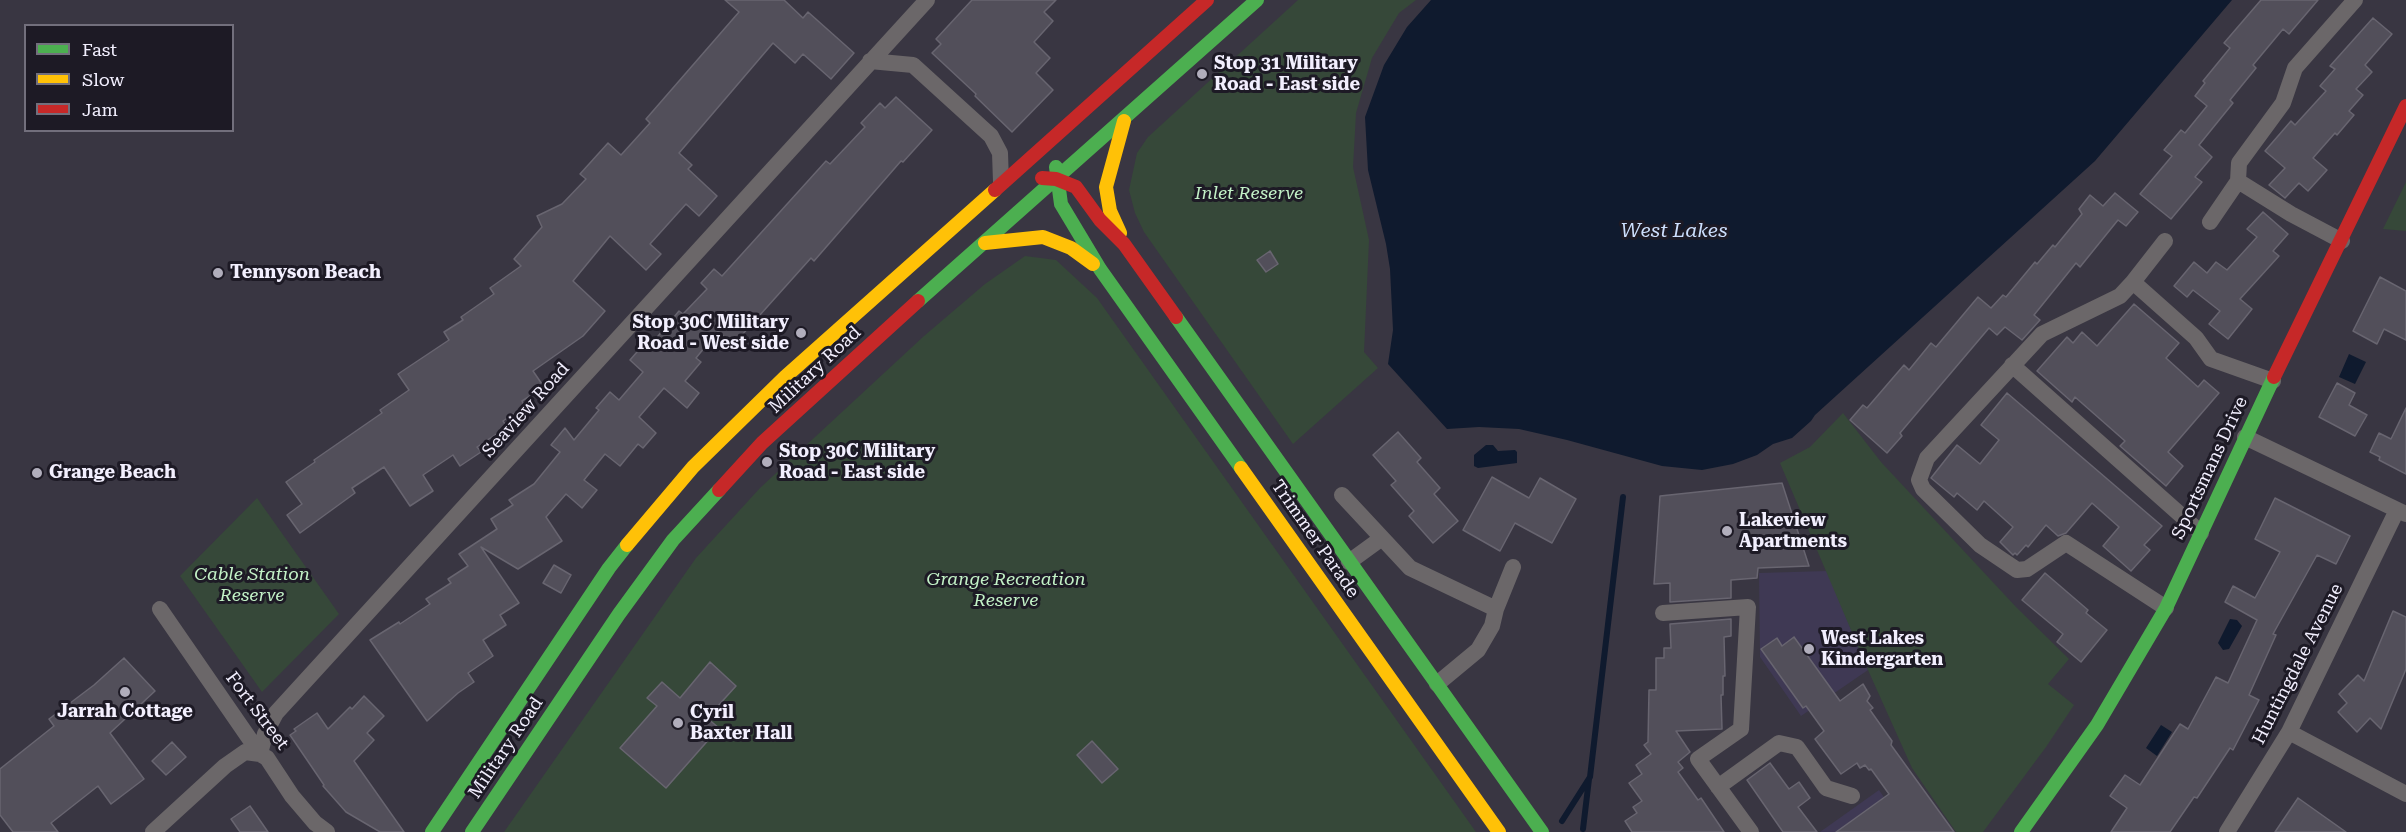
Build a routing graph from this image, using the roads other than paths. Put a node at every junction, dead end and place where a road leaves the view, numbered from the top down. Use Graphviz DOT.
graph roads {
  1 [pos="927,0"];
  2 [pos="1207,0"];
  3 [pos="1257,0"];
  4 [pos="2355,0"];
  5 [pos="870,61"];
  6 [pos="2406,106"];
  7 [pos="1124,121"];
  8 [pos="1071,122"];
  9 [pos="1056,179"];
  10 [pos="2238,181"];
  11 [pos="1002,182"];
  12 [pos="977,206"];
  13 [pos="2210,222"];
  14 [pos="2165,241"];
  15 [pos="2342,241"];
  16 [pos="985,243"];
  17 [pos="1124,244"];
  18 [pos="1100,269"];
  19 [pos="2133,282"];
  20 [pos="2012,365"];
  21 [pos="2273,381"];
  22 [pos="2245,437"];
  23 [pos="1342,495"];
  24 [pos="2402,512"];
  25 [pos="2201,533"];
  26 [pos="1382,538"];
  27 [pos="1349,562"];
  28 [pos="1512,567"];
  29 [pos="2166,608"];
  30 [pos="160,609"];
  31 [pos="1496,609"];
  32 [pos="1663,613"];
  33 [pos="1437,684"];
  34 [pos="2289,732"];
  35 [pos="260,754"];
  36 [pos="1718,787"];
  37 [pos="2406,794"];
  38 [pos="1852,796"];
  39 [pos="153,832"];
  40 [pos="327,832"];
  41 [pos="432,832"];
  42 [pos="472,832"];
  43 [pos="1498,832"];
  44 [pos="1542,832"];
  45 [pos="1751,832"];
  46 [pos="2022,832"];
  47 [pos="2226,832"];
  1 -- 5 [label="street, Seaview Road"];
  2 -- 8 [label="main road, Military Road"];
  3 -- 7 [label="main road, Military Road"];
  4 -- 10 [label="street"];
  5 -- 11 [label="street"];
  5 -- 35 [label="street, Seaview Road"];
  6 -- 15 [label="main road, Sportsmans Drive"];
  7 -- 9 [label="main road, Military Road"];
  7 -- 17 [label="main road, Trimmer Parade"];
  8 -- 9 [label="main road, Trimmer Parade"];
  8 -- 11 [label="main road, Military Road"];
  9 -- 12 [label="main road"];
  9 -- 16 [label="main road, Military Road"];
  9 -- 17 [label="main road, Trimmer Parade"];
  9 -- 18 [label="main road, Trimmer Parade"];
  10 -- 13 [label="street"];
  10 -- 15 [label="street"];
  11 -- 12 [label="main road, Military Road"];
  12 -- 41 [label="main road, Military Road"];
  14 -- 19 [label="street"];
  15 -- 21 [label="main road, Sportsmans Drive"];
  16 -- 18 [label="main road, Trimmer Parade"];
  16 -- 42 [label="main road, Military Road"];
  17 -- 27 [label="main road, Trimmer Parade"];
  18 -- 43 [label="main road, Trimmer Parade"];
  19 -- 20 [label="street"];
  19 -- 21 [label="street"];
  20 -- 25 [label="street"];
  20 -- 29 [label="street"];
  21 -- 22 [label="main road, Sportsmans Drive"];
  22 -- 24 [label="street"];
  22 -- 25 [label="main road, Sportsmans Drive"];
  23 -- 26 [label="street"];
  24 -- 34 [label="street, Huntingdale Avenue"];
  25 -- 29 [label="main road, Sportsmans Drive"];
  26 -- 27 [label="street, Trimmer Parade"];
  26 -- 31 [label="street"];
  27 -- 33 [label="main road, Trimmer Parade"];
  28 -- 31 [label="street"];
  29 -- 46 [label="main road, Sportsmans Drive"];
  30 -- 35 [label="street, Fort Street"];
  31 -- 33 [label="street"];
  32 -- 36 [label="street"];
  33 -- 44 [label="main road, Trimmer Parade"];
  34 -- 37 [label="street"];
  34 -- 47 [label="street, Huntingdale Avenue"];
  35 -- 39 [label="street"];
  35 -- 40 [label="street, Fort Street"];
  36 -- 38 [label="street"];
  36 -- 45 [label="street"];
}
